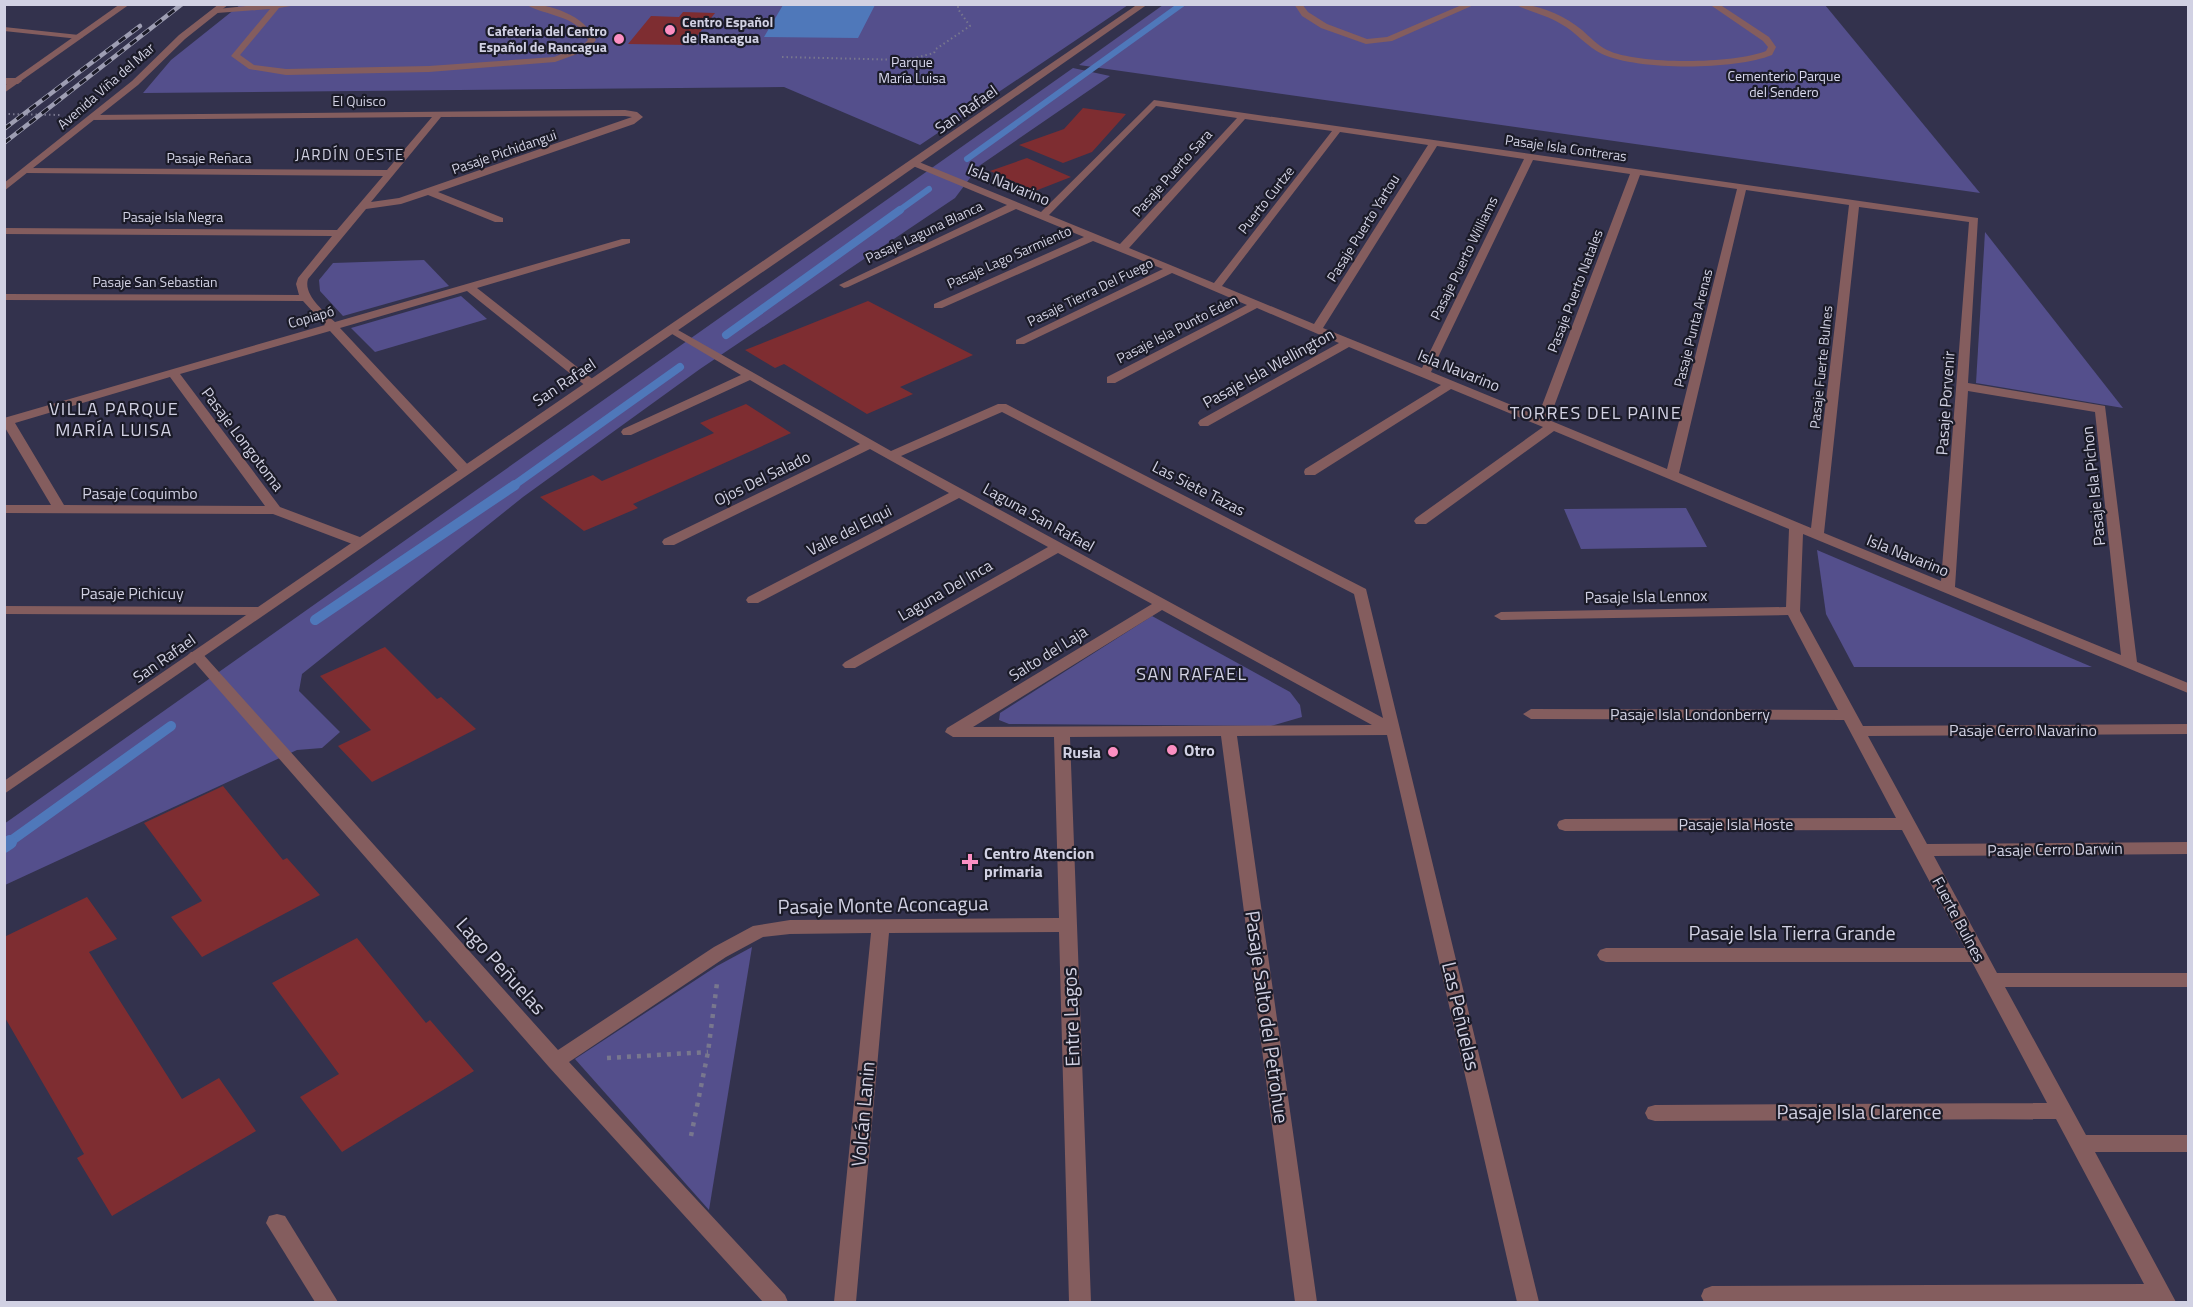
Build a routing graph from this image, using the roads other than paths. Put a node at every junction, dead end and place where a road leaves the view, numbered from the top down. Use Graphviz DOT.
graph roads {
  1 [pos="126,4"];
  2 [pos="225,4"];
  3 [pos="298,4"];
  4 [pos="529,4"];
  5 [pos="1144,4"];
  6 [pos="1298,4"];
  7 [pos="1472,4"];
  8 [pos="1518,4"];
  9 [pos="1713,4"];
  10 [pos="276,7"];
  11 [pos="217,11"];
  12 [pos="4,29"];
  13 [pos="79,37"];
  14 [pos="4,81"];
  15 [pos="18,81"];
  16 [pos="4,90"];
  17 [pos="625,113"];
  18 [pos="96,114"];
  19 [pos="440,114"];
  20 [pos="1243,116"];
  21 [pos="1338,129"];
  22 [pos="1434,143"];
  23 [pos="1530,156"];
  24 [pos="916,164"];
  25 [pos="27,170"];
  26 [pos="391,172"];
  27 [pos="1636,172"];
  28 [pos="1742,187"];
  29 [pos="4,188"];
  30 [pos="430,192"];
  31 [pos="1854,203"];
  32 [pos="1016,205"];
  33 [pos="363,206"];
  34 [pos="1042,216"];
  35 [pos="499,220"];
  36 [pos="1974,220"];
  37 [pos="4,231"];
  38 [pos="341,233"];
  39 [pos="1093,237"];
  40 [pos="626,241"];
  41 [pos="1122,249"];
  42 [pos="1172,269"];
  43 [pos="844,285"];
  44 [pos="469,287"];
  45 [pos="1216,287"];
  46 [pos="4,297"];
  47 [pos="306,298"];
  48 [pos="1257,304"];
  49 [pos="938,306"];
  50 [pos="333,327"];
  51 [pos="671,329"];
  52 [pos="1317,329"];
  53 [pos="1020,342"];
  54 [pos="1349,342"];
  55 [pos="173,373"];
  56 [pos="1425,373"];
  57 [pos="750,375"];
  58 [pos="1111,380"];
  59 [pos="591,384"];
  60 [pos="1449,384"];
  61 [pos="1962,386"];
  62 [pos="6,422"];
  63 [pos="1204,423"];
  64 [pos="1547,424"];
  65 [pos="627,432"];
  66 [pos="870,444"];
  67 [pos="892,455"];
  68 [pos="465,470"];
  69 [pos="1310,472"];
  70 [pos="1672,476"];
  71 [pos="960,492"];
  72 [pos="4,509"];
  73 [pos="60,509"];
  74 [pos="275,510"];
  75 [pos="1421,521"];
  76 [pos="1796,526"];
  77 [pos="1817,535"];
  78 [pos="360,542"];
  79 [pos="669,542"];
  80 [pos="1058,547"];
  81 [pos="1948,589"];
  82 [pos="753,600"];
  83 [pos="1162,604"];
  84 [pos="4,610"];
  85 [pos="259,611"];
  86 [pos="1793,611"];
  87 [pos="1500,616"];
  88 [pos="196,655"];
  89 [pos="2130,664"];
  90 [pos="850,665"];
  91 [pos="2188,688"];
  92 [pos="1531,714"];
  93 [pos="1853,723"];
  94 [pos="2188,729"];
  95 [pos="1393,730"];
  96 [pos="1062,731"];
  97 [pos="1228,731"];
  98 [pos="4,789"];
  99 [pos="1908,824"];
  100 [pos="1565,825"];
  101 [pos="2188,848"];
  102 [pos="1922,850"];
  103 [pos="1068,925"];
  104 [pos="881,926"];
  105 [pos="1606,955"];
  106 [pos="1978,955"];
  107 [pos="1991,980"];
  108 [pos="2188,981"];
  109 [pos="556,1061"];
  110 [pos="2062,1111"];
  111 [pos="1655,1113"];
  112 [pos="2188,1143"];
  113 [pos="2080,1144"];
  114 [pos="276,1223"];
  115 [pos="1712,1296"];
  116 [pos="2163,1298"];
  117 [pos="327,1302"];
  118 [pos="777,1302"];
  119 [pos="845,1302"];
  120 [pos="1080,1302"];
  121 [pos="1306,1302"];
  122 [pos="1528,1302"];
  1 -- 13 [label="street"];
  2 -- 11 [label="street, Avenida Viña del Mar"];
  3 -- 10 [label="street"];
  4 -- 10 [label="street"];
  5 -- 24 [label="street, San Rafael"];
  6 -- 7 [label="street"];
  8 -- 9 [label="street"];
  10 -- 11 [label="street"];
  11 -- 18 [label="street, Avenida Viña del Mar"];
  12 -- 13 [label="street"];
  13 -- 15 [label="street"];
  14 -- 15 [label="street"];
  15 -- 16 [label="street"];
  17 -- 19 [label="street, El Quisco"];
  17 -- 30 [label="street, Pasaje Pichidangui"];
  18 -- 19 [label="street, El Quisco"];
  18 -- 25 [label="street, Avenida Viña del Mar"];
  19 -- 26 [label="street"];
  20 -- 21 [label="street, Pasaje Isla Contreras"];
  20 -- 34 [label="street, Pasaje Isla Contreras"];
  20 -- 41 [label="street, Pasaje Puerto Sara"];
  21 -- 22 [label="street, Pasaje Isla Contreras"];
  21 -- 45 [label="street, Puerto Curtze"];
  22 -- 23 [label="street, Pasaje Isla Contreras"];
  22 -- 52 [label="street, Pasaje Puerto Yartou"];
  23 -- 27 [label="street, Pasaje Isla Contreras"];
  23 -- 56 [label="street, Pasaje Puerto Williams"];
  24 -- 32 [label="street, Isla Navarino"];
  24 -- 51 [label="street, San Rafael"];
  25 -- 26 [label="street, Pasaje Reñaca"];
  25 -- 29 [label="street, Avenida Viña del Mar"];
  26 -- 33 [label="street"];
  27 -- 28 [label="street, Pasaje Isla Contreras"];
  27 -- 64 [label="street, Pasaje Puerto Natales"];
  28 -- 31 [label="street, Pasaje Isla Contreras"];
  28 -- 70 [label="street, Pasaje Punta Arenas"];
  30 -- 33 [label="street, Pasaje Pichidangui"];
  30 -- 35 [label="street"];
  31 -- 36 [label="street, Pasaje Isla Contreras"];
  31 -- 77 [label="street, Pasaje Fuerte Bulnes"];
  32 -- 34 [label="street, Isla Navarino"];
  32 -- 43 [label="street, Pasaje Laguna Blanca"];
  33 -- 38 [label="street"];
  34 -- 39 [label="street, Isla Navarino"];
  36 -- 61 [label="street, Pasaje Porvenir"];
  37 -- 38 [label="street, Pasaje Isla Negra"];
  38 -- 47 [label="street"];
  39 -- 41 [label="street, Isla Navarino"];
  39 -- 49 [label="street, Pasaje Lago Sarmiento"];
  40 -- 44 [label="street, Copiapó"];
  41 -- 42 [label="street, Isla Navarino"];
  42 -- 45 [label="street, Isla Navarino"];
  42 -- 53 [label="street, Pasaje Tierra Del Fuego"];
  44 -- 50 [label="street, Copiapó"];
  44 -- 59 [label="street"];
  45 -- 48 [label="street, Isla Navarino"];
  46 -- 47 [label="street, Pasaje San Sebastian"];
  47 -- 50 [label="street"];
  48 -- 52 [label="street, Isla Navarino"];
  48 -- 58 [label="street, Pasaje Isla Punto Eden"];
  50 -- 55 [label="street, Copiapó"];
  50 -- 68 [label="street"];
  51 -- 57 [label="street, Laguna San Rafael"];
  51 -- 59 [label="street, San Rafael"];
  52 -- 54 [label="street, Isla Navarino"];
  54 -- 56 [label="street, Isla Navarino"];
  54 -- 63 [label="street, Pasaje Isla Wellington"];
  55 -- 62 [label="street, Copiapó"];
  55 -- 74 [label="street, Pasaje Longotoma"];
  56 -- 60 [label="street, Isla Navarino"];
  57 -- 65 [label="street"];
  57 -- 66 [label="street, Laguna San Rafael"];
  59 -- 68 [label="street, San Rafael"];
  60 -- 64 [label="street, Isla Navarino"];
  60 -- 69 [label="street"];
  61 -- 81 [label="street, Pasaje Porvenir"];
  61 -- 89 [label="street, Pasaje Isla Pichon"];
  62 -- 73 [label="street"];
  64 -- 70 [label="street, Isla Navarino"];
  64 -- 75 [label="street"];
  66 -- 67 [label="street, Laguna San Rafael"];
  66 -- 79 [label="street, Ojos Del Salado"];
  67 -- 71 [label="street, Laguna San Rafael"];
  67 -- 95 [label="street, Las Siete Tazas"];
  68 -- 78 [label="street, San Rafael"];
  70 -- 76 [label="street, Isla Navarino"];
  71 -- 80 [label="street, Laguna San Rafael"];
  71 -- 82 [label="street, Valle del Elqui"];
  72 -- 73 [label="street, Pasaje Coquimbo"];
  73 -- 74 [label="street, Pasaje Coquimbo"];
  74 -- 78 [label="street, Pasaje Longotoma"];
  76 -- 77 [label="street, Isla Navarino"];
  76 -- 86 [label="street, Fuerte Bulnes"];
  77 -- 81 [label="street, Isla Navarino"];
  78 -- 85 [label="street, San Rafael"];
  80 -- 83 [label="street, Laguna San Rafael"];
  80 -- 90 [label="street, Laguna Del Inca"];
  81 -- 89 [label="street, Isla Navarino"];
  83 -- 95 [label="street, Laguna San Rafael"];
  83 -- 96 [label="street, Salto del Laja"];
  84 -- 85 [label="street, Pasaje Pichicuy"];
  85 -- 88 [label="street, San Rafael"];
  86 -- 87 [label="street, Pasaje Isla Lennox"];
  86 -- 93 [label="street, Fuerte Bulnes"];
  88 -- 98 [label="street, San Rafael"];
  88 -- 109 [label="street, Lago Peñuelas"];
  89 -- 91 [label="street, Isla Navarino"];
  92 -- 93 [label="street, Pasaje Isla Londonberry"];
  93 -- 94 [label="street, Pasaje Cerro Navarino"];
  93 -- 99 [label="street, Fuerte Bulnes"];
  95 -- 97 [label="street"];
  95 -- 122 [label="street, Las Peñuelas"];
  96 -- 97 [label="street"];
  96 -- 103 [label="street, Entre Lagos"];
  97 -- 121 [label="street, Pasaje Salto del Petrohue"];
  99 -- 100 [label="street, Pasaje Isla Hoste"];
  99 -- 102 [label="street, Fuerte Bulnes"];
  101 -- 102 [label="street, Pasaje Cerro Darwin"];
  102 -- 106 [label="street, Fuerte Bulnes"];
  103 -- 104 [label="street, Pasaje Monte Aconcagua"];
  103 -- 120 [label="street, Entre Lagos"];
  104 -- 109 [label="street, Pasaje Monte Aconcagua"];
  104 -- 119 [label="street, Volcán Lanin"];
  105 -- 106 [label="street, Pasaje Isla Tierra Grande"];
  106 -- 107 [label="street, Fuerte Bulnes"];
  107 -- 108 [label="street"];
  107 -- 110 [label="street, Fuerte Bulnes"];
  109 -- 118 [label="street, Lago Peñuelas"];
  110 -- 111 [label="street, Pasaje Isla Clarence"];
  110 -- 113 [label="street, Fuerte Bulnes"];
  112 -- 113 [label="street"];
  113 -- 116 [label="street, Fuerte Bulnes"];
  114 -- 117 [label="street"];
  115 -- 116 [label="street"];
}
